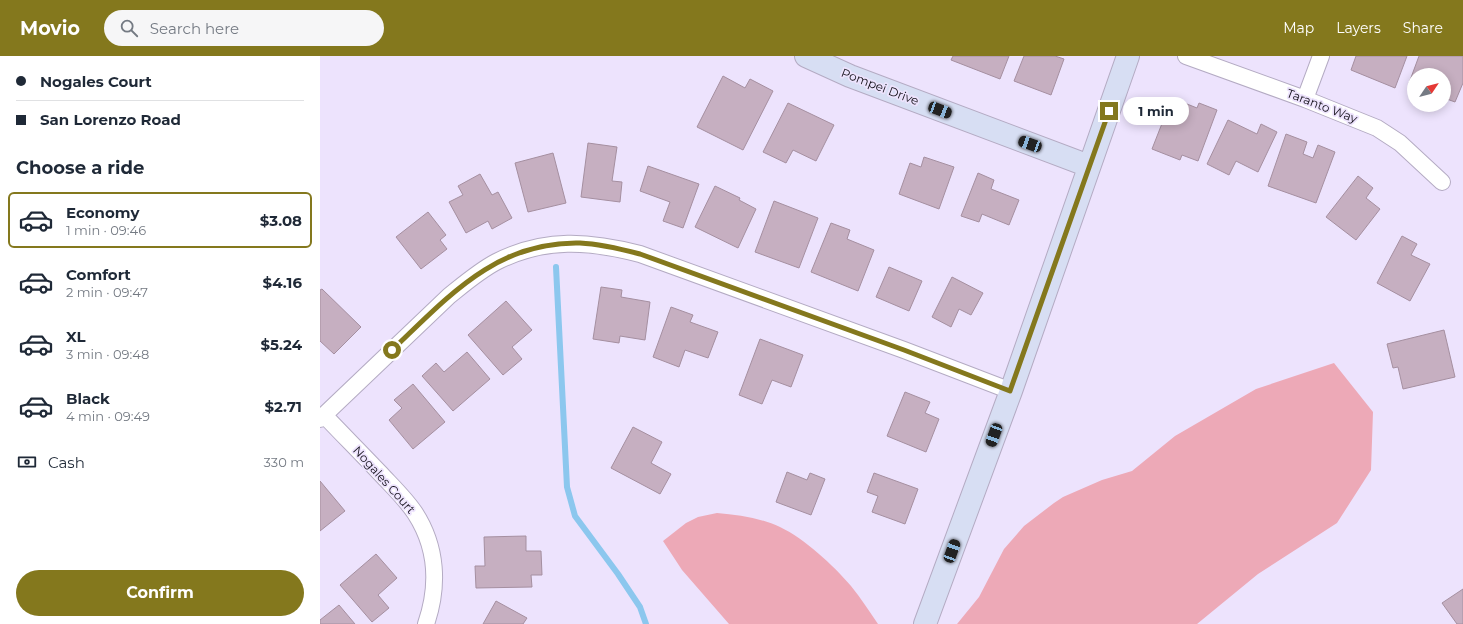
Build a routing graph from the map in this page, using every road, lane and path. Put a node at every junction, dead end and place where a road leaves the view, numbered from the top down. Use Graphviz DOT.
graph roads {
  1 [pos="806,56"];
  2 [pos="1128,56"];
  3 [pos="1186,56"];
  4 [pos="1321,56"];
  5 [pos="1305,99"];
  6 [pos="1089,166"];
  7 [pos="1442,182"];
  8 [pos="1010,391"];
  9 [pos="322,417"];
  10 [pos="426,624"];
  11 [pos="925,624"];
  1 -- 6 [label="street, Pompei Drive"];
  2 -- 6 [label="street"];
  3 -- 5 [label="street, Taranto Way"];
  4 -- 5 [label="street"];
  5 -- 7 [label="street, Taranto Way"];
  6 -- 8 [label="street"];
  8 -- 9 [label="street, Nogales Court"];
  8 -- 11 [label="street"];
  9 -- 10 [label="street, Nogales Court"];
}
